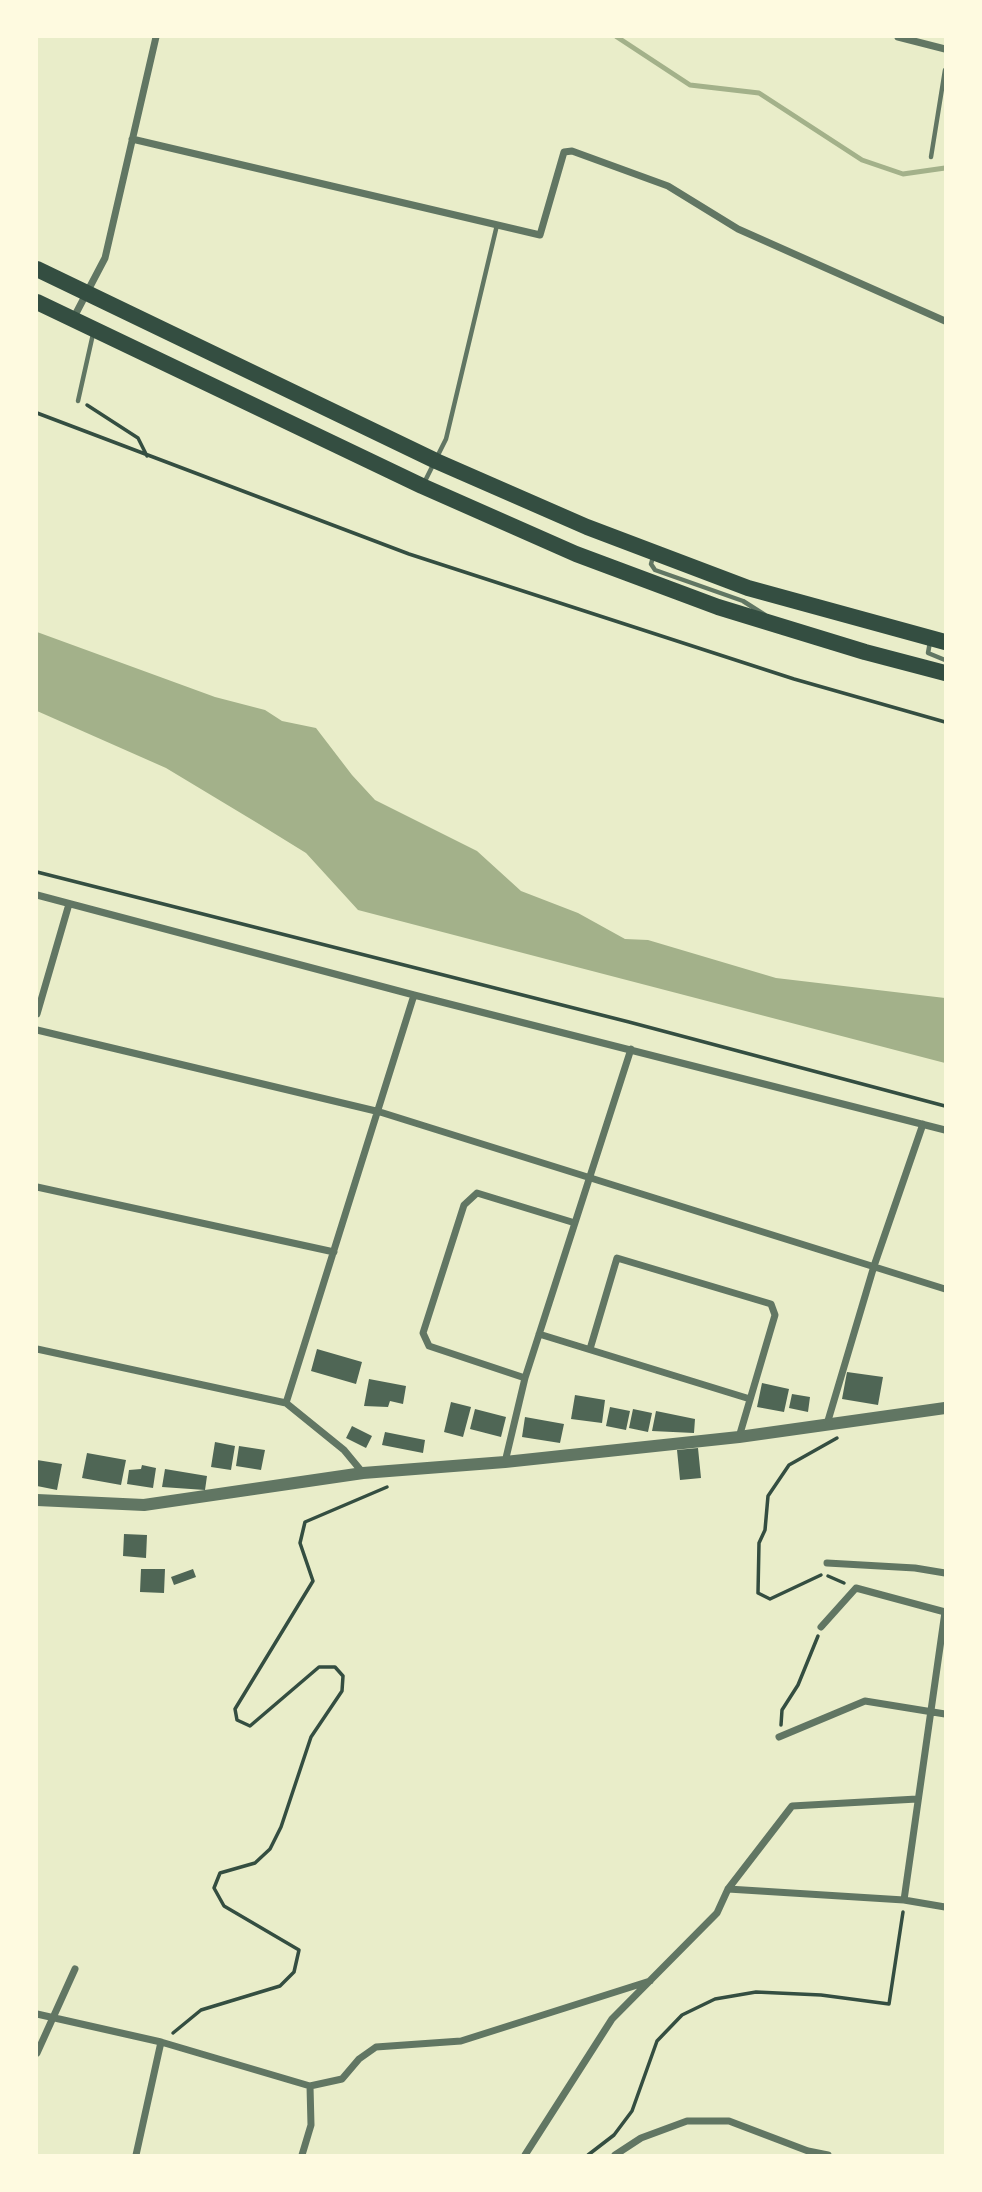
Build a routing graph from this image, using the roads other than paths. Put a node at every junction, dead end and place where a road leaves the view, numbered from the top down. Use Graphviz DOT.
graph roads {
  1 [pos="156,37"];
  2 [pos="898,37"];
  3 [pos="945,49"];
  4 [pos="945,70"];
  5 [pos="132,139"];
  6 [pos="931,157"];
  7 [pos="497,225"];
  8 [pos="37,269"];
  9 [pos="86,293"];
  10 [pos="37,302"];
  11 [pos="73,319"];
  12 [pos="945,321"];
  13 [pos="95,330"];
  14 [pos="78,401"];
  15 [pos="436,461"];
  16 [pos="422,486"];
  17 [pos="654,554"];
  18 [pos="786,628"];
  19 [pos="938,640"];
  20 [pos="945,660"];
  21 [pos="945,673"];
  22 [pos="37,895"];
  23 [pos="69,904"];
  24 [pos="414,995"];
  25 [pos="37,1014"];
  26 [pos="37,1030"];
  27 [pos="631,1049"];
  28 [pos="380,1112"];
  29 [pos="923,1124"];
  30 [pos="945,1130"];
  31 [pos="589,1178"];
  32 [pos="37,1187"];
  33 [pos="575,1223"];
  34 [pos="334,1252"];
  35 [pos="874,1266"];
  36 [pos="945,1289"];
  37 [pos="539,1334"];
  38 [pos="37,1349"];
  39 [pos="590,1349"];
  40 [pos="525,1378"];
  41 [pos="750,1399"];
  42 [pos="286,1403"];
  43 [pos="945,1408"];
  44 [pos="827,1424"];
  45 [pos="739,1437"];
  46 [pos="505,1462"];
  47 [pos="363,1473"];
  48 [pos="37,1500"];
  49 [pos="827,1563"];
  50 [pos="945,1573"];
  51 [pos="945,1612"];
  52 [pos="821,1627"];
  53 [pos="929,1712"];
  54 [pos="945,1714"];
  55 [pos="779,1737"];
  56 [pos="917,1799"];
  57 [pos="728,1889"];
  58 [pos="904,1900"];
  59 [pos="945,1907"];
  60 [pos="75,1969"];
  61 [pos="650,1981"];
  62 [pos="37,2014"];
  63 [pos="52,2018"];
  64 [pos="161,2042"];
  65 [pos="37,2053"];
  66 [pos="310,2086"];
  67 [pos="136,2155"];
  68 [pos="302,2155"];
  69 [pos="524,2155"];
  70 [pos="615,2155"];
  71 [pos="828,2155"];
  1 -- 5 [label="street"];
  2 -- 3 [label="street"];
  4 -- 6 [label="lane"];
  5 -- 7 [label="street"];
  5 -- 9 [label="street"];
  7 -- 12 [label="street"];
  7 -- 15 [label="lane"];
  8 -- 9 [label="highway"];
  9 -- 11 [label="street"];
  9 -- 15 [label="highway"];
  10 -- 11 [label="highway"];
  11 -- 13 [label="highway"];
  13 -- 14 [label="lane"];
  13 -- 16 [label="highway"];
  15 -- 16 [label="lane"];
  15 -- 17 [label="highway"];
  16 -- 18 [label="highway"];
  17 -- 18 [label="lane"];
  17 -- 19 [label="highway"];
  18 -- 21 [label="highway"];
  19 -- 20 [label="lane"];
  22 -- 23 [label="street"];
  23 -- 24 [label="street"];
  23 -- 25 [label="street"];
  24 -- 27 [label="street"];
  24 -- 28 [label="street"];
  26 -- 28 [label="street"];
  27 -- 29 [label="street"];
  27 -- 31 [label="street"];
  28 -- 31 [label="street"];
  28 -- 34 [label="street"];
  29 -- 30 [label="street"];
  29 -- 35 [label="street"];
  31 -- 33 [label="street"];
  31 -- 35 [label="street"];
  32 -- 34 [label="street"];
  33 -- 37 [label="street"];
  33 -- 40 [label="street"];
  34 -- 42 [label="street"];
  35 -- 36 [label="street"];
  35 -- 44 [label="street"];
  37 -- 39 [label="street"];
  37 -- 40 [label="street"];
  38 -- 42 [label="street"];
  39 -- 41 [label="street"];
  39 -- 41 [label="street"];
  40 -- 46 [label="street"];
  41 -- 45 [label="street"];
  42 -- 47 [label="street"];
  43 -- 44 [label="street"];
  44 -- 45 [label="street"];
  45 -- 46 [label="street"];
  46 -- 47 [label="street"];
  47 -- 48 [label="street"];
  49 -- 50 [label="street"];
  51 -- 52 [label="street"];
  51 -- 53 [label="street"];
  53 -- 54 [label="street"];
  53 -- 55 [label="street"];
  53 -- 56 [label="street"];
  56 -- 57 [label="street"];
  56 -- 58 [label="street"];
  57 -- 58 [label="street"];
  57 -- 61 [label="street"];
  58 -- 59 [label="street"];
  60 -- 63 [label="street"];
  61 -- 66 [label="street"];
  61 -- 69 [label="street"];
  62 -- 63 [label="street"];
  63 -- 64 [label="street"];
  63 -- 65 [label="street"];
  64 -- 66 [label="street"];
  64 -- 67 [label="street"];
  66 -- 68 [label="street"];
  70 -- 71 [label="street"];
}
